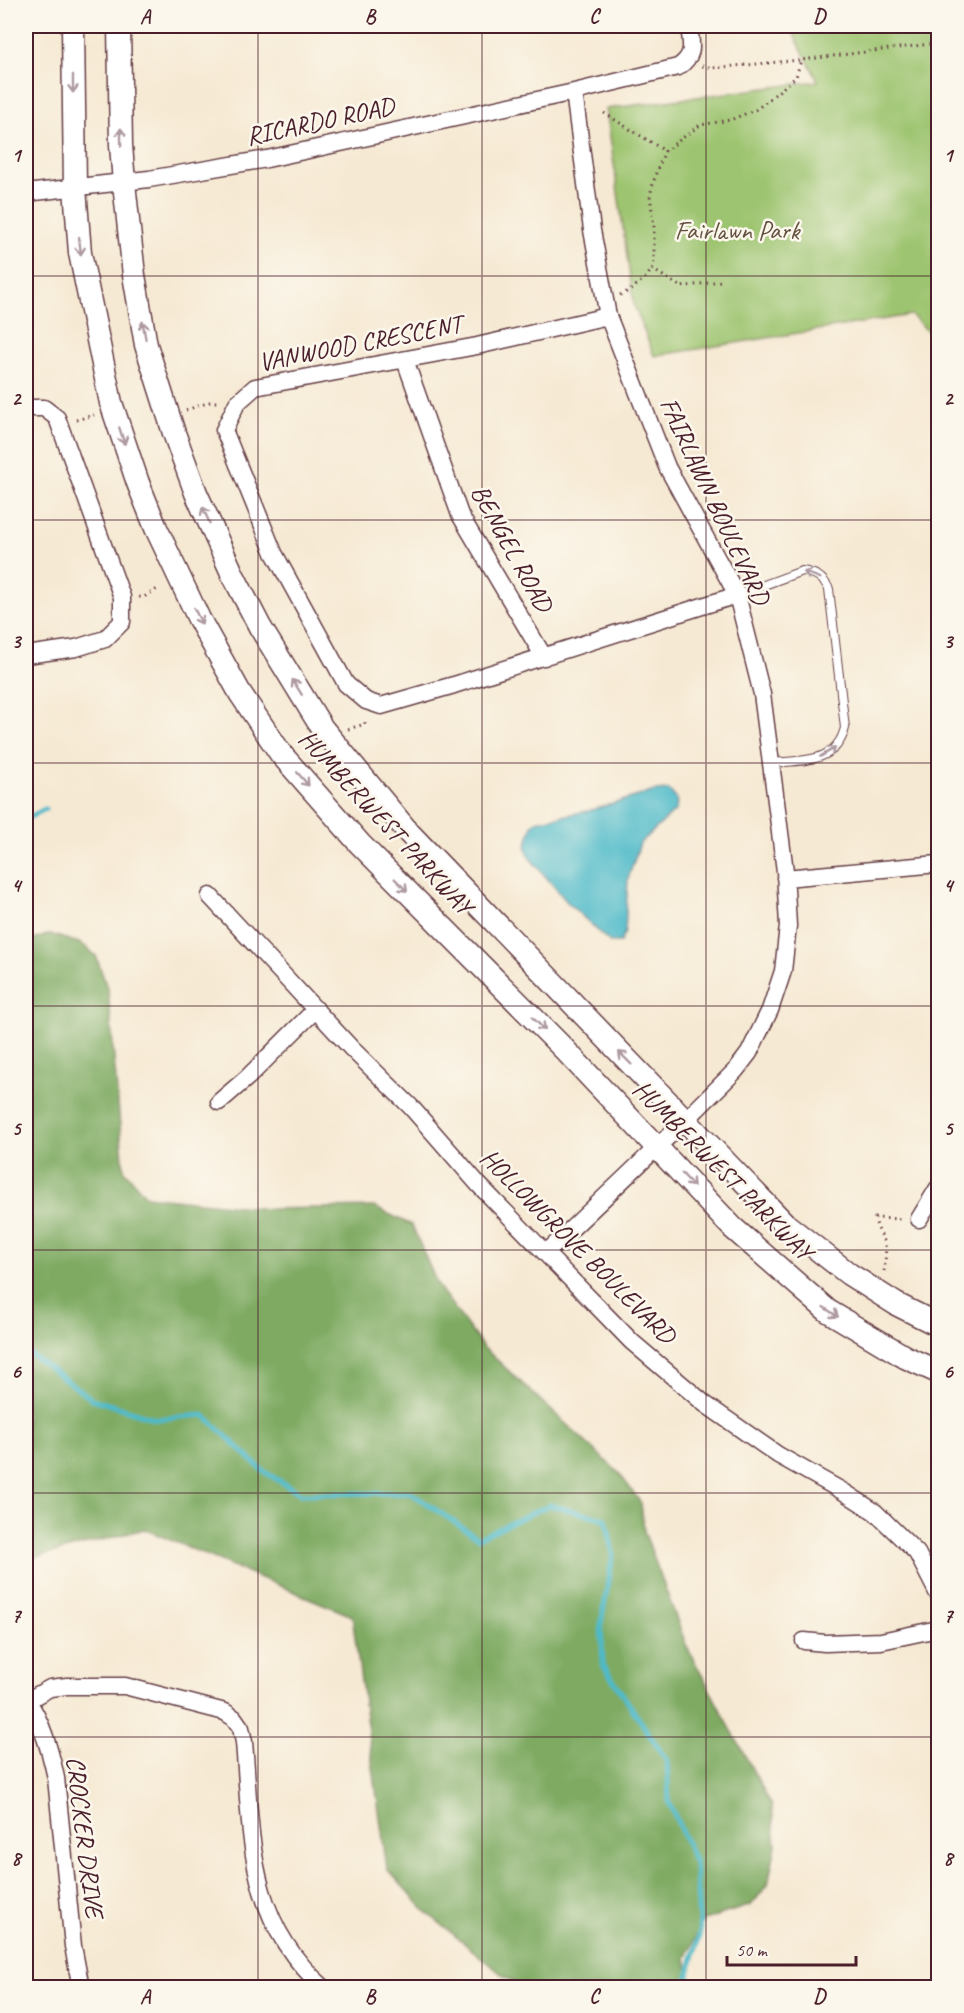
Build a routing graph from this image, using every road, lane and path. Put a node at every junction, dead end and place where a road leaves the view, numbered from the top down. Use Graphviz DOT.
graph roads {
  1 [pos="73,26"];
  2 [pos="119,26"];
  3 [pos="689,26"];
  4 [pos="939,44"];
  5 [pos="801,60"];
  6 [pos="686,62"];
  7 [pos="574,92"];
  8 [pos="604,113"];
  9 [pos="664,152"];
  10 [pos="124,183"];
  11 [pos="75,188"];
  12 [pos="26,193"];
  13 [pos="652,269"];
  14 [pos="722,281"];
  15 [pos="604,298"];
  16 [pos="608,316"];
  17 [pos="405,360"];
  18 [pos="237,403"];
  19 [pos="26,408"];
  20 [pos="184,411"];
  21 [pos="159,588"];
  22 [pos="736,595"];
  23 [pos="122,597"];
  24 [pos="26,655"];
  25 [pos="544,657"];
  26 [pos="366,701"];
  27 [pos="344,730"];
  28 [pos="771,763"];
  29 [pos="939,864"];
  30 [pos="785,878"];
  31 [pos="210,896"];
  32 [pos="316,1009"];
  33 [pos="219,1102"];
  34 [pos="686,1119"];
  35 [pos="657,1146"];
  36 [pos="939,1188"];
  37 [pos="919,1219"];
  38 [pos="546,1253"];
  39 [pos="884,1271"];
  40 [pos="939,1325"];
  41 [pos="939,1372"];
  42 [pos="939,1594"];
  43 [pos="939,1629"];
  44 [pos="804,1641"];
  45 [pos="27,1699"];
  46 [pos="81,1988"];
  47 [pos="324,1988"];
  1 -- 11 [label="main road, HUMBERWEST PARKWAY, one-way"];
  10 -- 2 [label="main road, HUMBERWEST PARKWAY, one-way"];
  3 -- 6 [label="street"];
  4 -- 5 [label="path"];
  5 -- 6 [label="path"];
  5 -- 9 [label="path"];
  6 -- 7 [label="street, RICARDO ROAD"];
  7 -- 10 [label="street, RICARDO ROAD"];
  7 -- 15 [label="street, FAIRLAWN BOULEVARD"];
  8 -- 9 [label="path"];
  9 -- 13 [label="path"];
  10 -- 11 [label="street, RICARDO ROAD"];
  34 -- 10 [label="main road, HUMBERWEST PARKWAY, one-way"];
  11 -- 12 [label="street, RICARDO ROAD"];
  11 -- 35 [label="main road, HUMBERWEST PARKWAY, one-way"];
  13 -- 14 [label="path"];
  13 -- 15 [label="path"];
  15 -- 16 [label="street, FAIRLAWN BOULEVARD"];
  16 -- 17 [label="street, VANWOOD CRESCENT"];
  16 -- 22 [label="street, FAIRLAWN BOULEVARD"];
  17 -- 18 [label="street, VANWOOD CRESCENT"];
  17 -- 25 [label="street, BENGEL ROAD"];
  18 -- 20 [label="path"];
  18 -- 26 [label="street, VANWOOD CRESCENT"];
  19 -- 23 [label="street"];
  21 -- 23 [label="path"];
  22 -- 25 [label="street"];
  22 -- 28 [label="street, FAIRLAWN BOULEVARD"];
  28 -- 22 [label="lane, one-way"];
  23 -- 24 [label="street"];
  25 -- 26 [label="street"];
  26 -- 27 [label="path"];
  28 -- 30 [label="street, FAIRLAWN BOULEVARD"];
  29 -- 30 [label="street"];
  30 -- 34 [label="street, FAIRLAWN BOULEVARD"];
  31 -- 32 [label="street, HOLLOWGROVE BOULEVARD"];
  32 -- 33 [label="street"];
  32 -- 38 [label="street, HOLLOWGROVE BOULEVARD"];
  34 -- 35 [label="street, FAIRLAWN BOULEVARD"];
  34 -- 40 [label="main road, HUMBERWEST PARKWAY"];
  35 -- 38 [label="street, FAIRLAWN BOULEVARD"];
  35 -- 41 [label="main road, HUMBERWEST PARKWAY, one-way"];
  36 -- 37 [label="street"];
  37 -- 39 [label="path"];
  38 -- 42 [label="street, HOLLOWGROVE BOULEVARD"];
  43 -- 44 [label="street"];
  45 -- 46 [label="street, CROCKER DRIVE"];
  45 -- 47 [label="street"];
}
